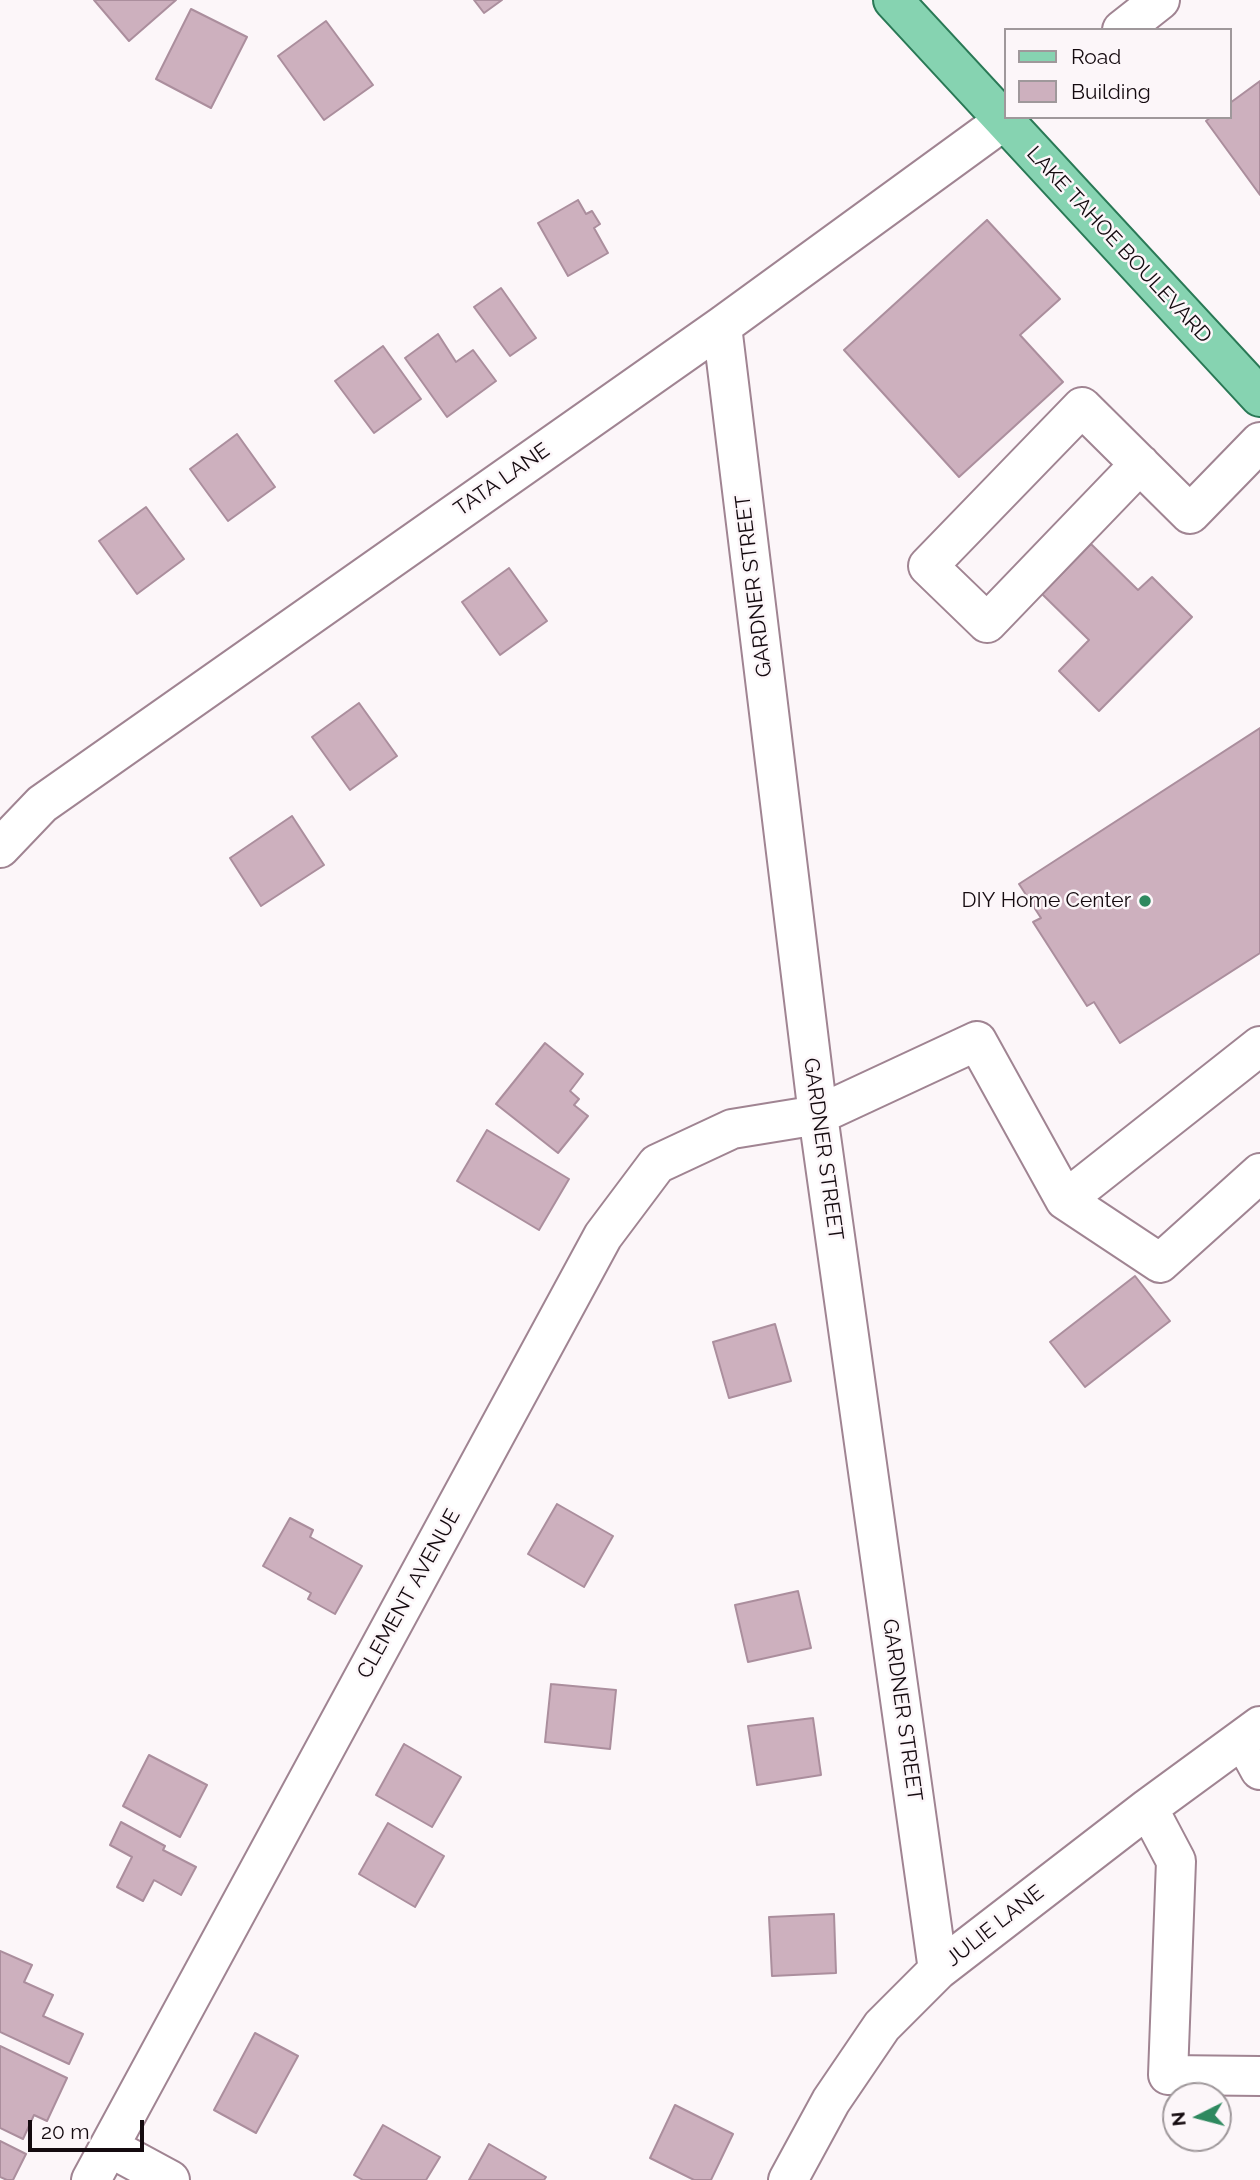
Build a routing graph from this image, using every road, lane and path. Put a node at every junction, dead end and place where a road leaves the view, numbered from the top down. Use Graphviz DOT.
graph roads {
  1 [pos="893,0"];
  2 [pos="1160,0"];
  3 [pos="1125,28"];
  4 [pos="1004,116"];
  5 [pos="1007,119"];
  6 [pos="722,326"];
  7 [pos="1255,381"];
  8 [pos="1260,442"];
  9 [pos="1140,464"];
  10 [pos="0,848"];
  11 [pos="1260,1046"];
  12 [pos="818,1115"];
  13 [pos="1260,1172"];
  14 [pos="1065,1200"];
  15 [pos="1254,1745"];
  16 [pos="1148,1808"];
  17 [pos="938,1970"];
  18 [pos="1260,2076"];
  19 [pos="109,2147"];
  20 [pos="91,2180"];
  21 [pos="170,2180"];
  22 [pos="788,2180"];
  1 -- 4 [label="main road, LAKE TAHOE BOULEVARD"];
  2 -- 3 [label="street"];
  5 -- 6 [label="street, TATA LANE"];
  5 -- 7 [label="main road, LAKE TAHOE BOULEVARD"];
  6 -- 10 [label="street, TATA LANE"];
  6 -- 12 [label="street, GARDNER STREET"];
  8 -- 9 [label="street"];
  9 -- 9 [label="street"];
  11 -- 14 [label="street"];
  12 -- 14 [label="street, CLEMENT AVENUE"];
  12 -- 17 [label="street, GARDNER STREET"];
  12 -- 19 [label="street, CLEMENT AVENUE"];
  13 -- 14 [label="street"];
  15 -- 16 [label="street, JULIE LANE"];
  16 -- 17 [label="street, JULIE LANE"];
  16 -- 18 [label="street"];
  17 -- 22 [label="street, JULIE LANE"];
  19 -- 20 [label="street, CLEMENT AVENUE"];
  19 -- 21 [label="street"];
}
